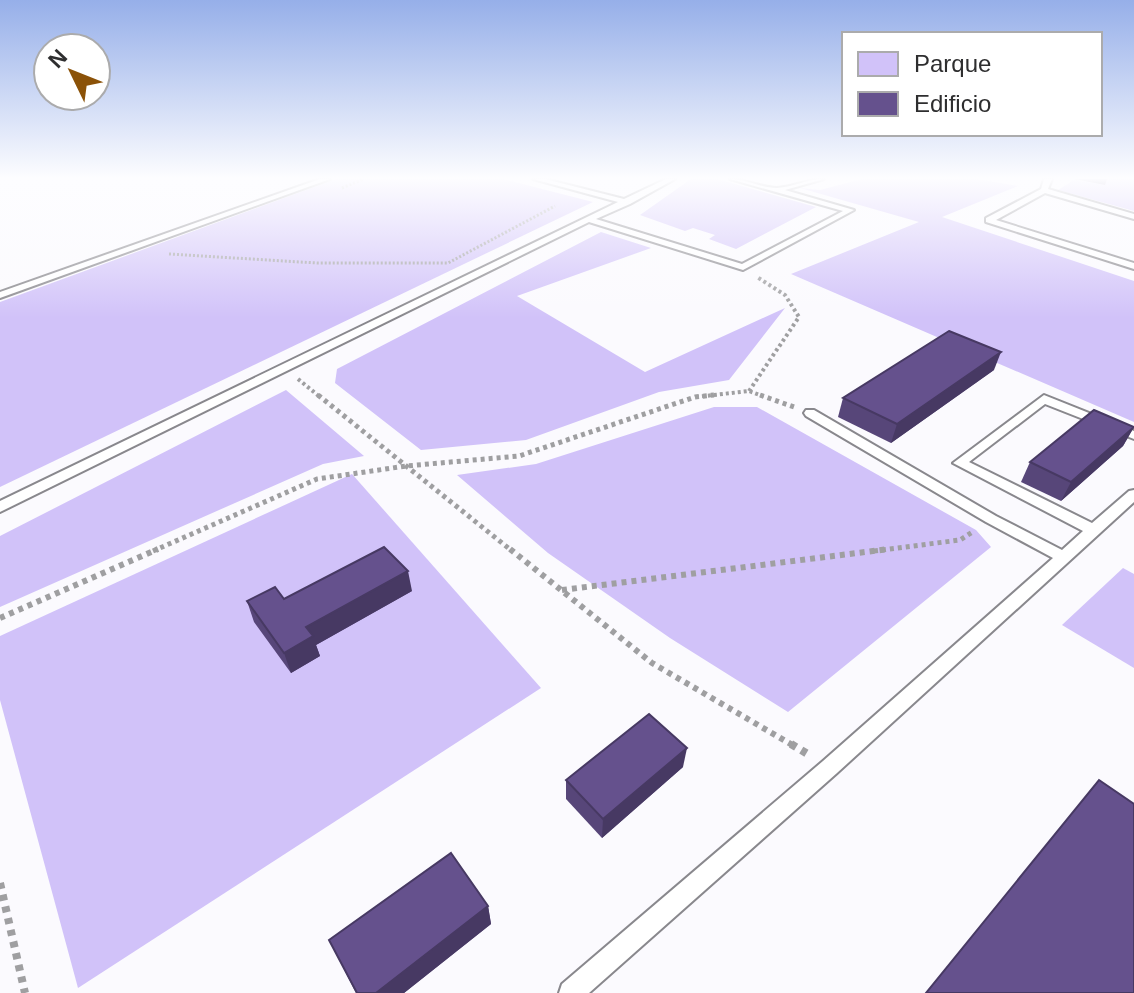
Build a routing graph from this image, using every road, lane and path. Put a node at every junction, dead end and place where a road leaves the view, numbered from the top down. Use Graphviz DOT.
graph roads {
  1 [pos="195,225"];
  2 [pos="519,225"];
  3 [pos="579,225"];
  4 [pos="607,225"];
  5 [pos="821,225"];
  6 [pos="1006,225"];
  7 [pos="120,252"];
  8 [pos="1134,266"];
  9 [pos="743,267"];
  10 [pos="0,295"];
  11 [pos="285,368"];
  12 [pos="749,391"];
  13 [pos="810,413"];
  14 [pos="1134,435"];
  15 [pos="406,466"];
  16 [pos="1134,494"];
  17 [pos="0,507"];
  18 [pos="991,519"];
  19 [pos="1095,531"];
  20 [pos="1065,558"];
  21 [pos="561,590"];
  22 [pos="0,618"];
  23 [pos="830,767"];
  24 [pos="0,883"];
  25 [pos="25,993"];
  26 [pos="571,993"];
  1 -- 7 [label="lane"];
  2 -- 7 [label="path"];
  3 -- 11 [label="lane"];
  4 -- 9 [label="lane"];
  5 -- 9 [label="lane"];
  6 -- 8 [label="lane"];
  7 -- 10 [label="lane"];
  9 -- 12 [label="path"];
  11 -- 15 [label="path"];
  11 -- 17 [label="lane"];
  12 -- 13 [label="path"];
  12 -- 15 [label="path"];
  13 -- 18 [label="lane"];
  14 -- 19 [label="lane"];
  15 -- 21 [label="path"];
  15 -- 22 [label="path"];
  16 -- 19 [label="lane"];
  18 -- 20 [label="lane"];
  18 -- 21 [label="path"];
  19 -- 20 [label="lane"];
  20 -- 23 [label="lane"];
  21 -- 23 [label="path"];
  23 -- 26 [label="lane"];
  24 -- 25 [label="path"];
}
